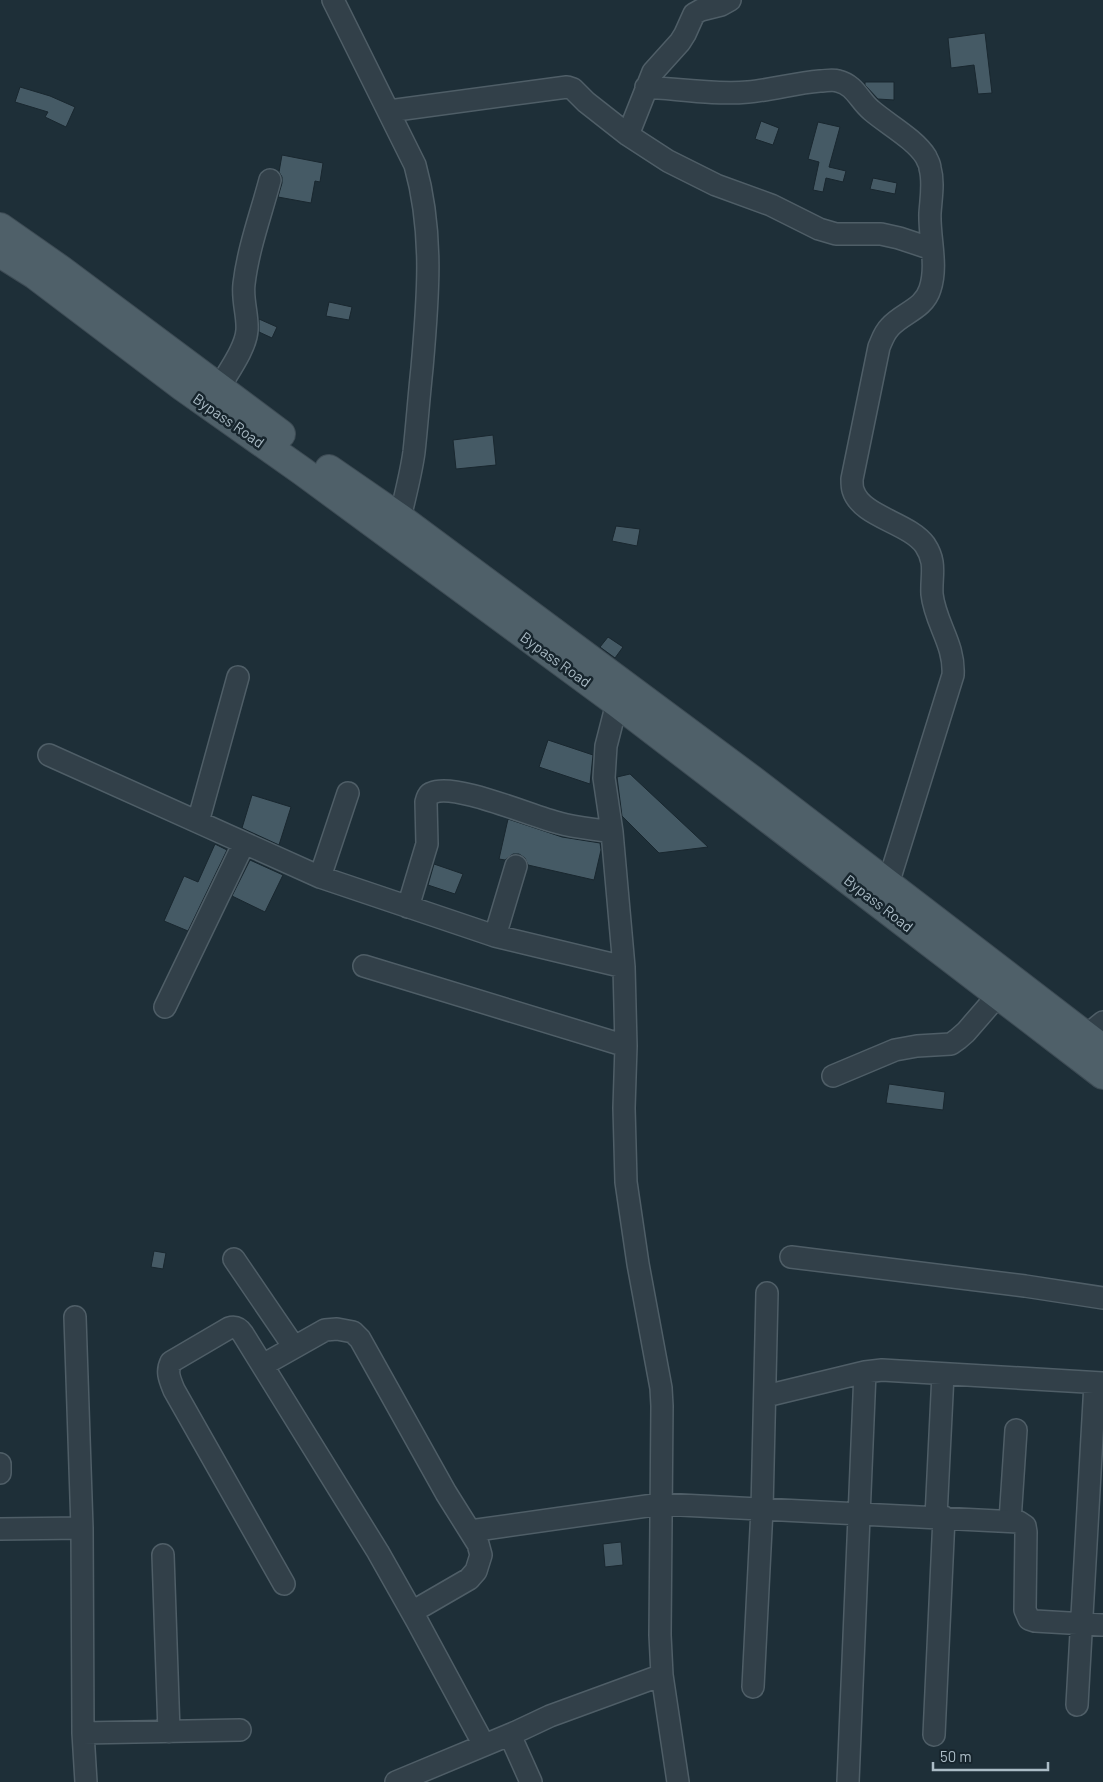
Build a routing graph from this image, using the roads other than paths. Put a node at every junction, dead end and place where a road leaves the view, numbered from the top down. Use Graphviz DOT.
graph roads {
  1 [pos="333,0"];
  2 [pos="730,0"];
  3 [pos="646,87"];
  4 [pos="389,111"];
  5 [pos="628,135"];
  6 [pos="270,180"];
  7 [pos="0,227"];
  8 [pos="932,249"];
  9 [pos="0,253"];
  10 [pos="218,388"];
  11 [pos="400,518"];
  12 [pos="238,677"];
  13 [pos="617,703"];
  14 [pos="48,755"];
  15 [pos="348,793"];
  16 [pos="198,822"];
  17 [pos="612,832"];
  18 [pos="244,843"];
  19 [pos="516,866"];
  20 [pos="320,877"];
  21 [pos="888,884"];
  22 [pos="408,907"];
  23 [pos="496,936"];
  24 [pos="364,966"];
  25 [pos="624,967"];
  26 [pos="998,995"];
  27 [pos="165,1007"];
  28 [pos="1097,1036"];
  29 [pos="626,1046"];
  30 [pos="833,1076"];
  31 [pos="1103,1076"];
  32 [pos="791,1257"];
  33 [pos="234,1259"];
  34 [pos="767,1293"];
  35 [pos="1103,1298"];
  36 [pos="74,1316"];
  37 [pos="294,1347"];
  38 [pos="262,1365"];
  39 [pos="865,1372"];
  40 [pos="943,1374"];
  41 [pos="1099,1383"];
  42 [pos="766,1396"];
  43 [pos="1016,1430"];
  44 [pos="0,1464"];
  45 [pos="0,1473"];
  46 [pos="661,1504"];
  47 [pos="762,1509"];
  48 [pos="860,1513"];
  49 [pos="940,1517"];
  50 [pos="1010,1521"];
  51 [pos="82,1528"];
  52 [pos="0,1529"];
  53 [pos="470,1530"];
  54 [pos="163,1555"];
  55 [pos="284,1584"];
  56 [pos="412,1612"];
  57 [pos="1081,1624"];
  58 [pos="1103,1625"];
  59 [pos="662,1675"];
  60 [pos="754,1687"];
  61 [pos="1077,1705"];
  62 [pos="240,1730"];
  63 [pos="169,1732"];
  64 [pos="83,1733"];
  65 [pos="510,1735"];
  66 [pos="934,1735"];
  67 [pos="484,1745"];
  68 [pos="438,1774"];
  69 [pos="86,1782"];
  70 [pos="396,1782"];
  71 [pos="531,1782"];
  72 [pos="678,1782"];
  73 [pos="848,1782"];
  1 -- 4 [label="street"];
  2 -- 3 [label="street"];
  3 -- 5 [label="street"];
  3 -- 8 [label="street"];
  4 -- 5 [label="street"];
  4 -- 11 [label="street"];
  5 -- 8 [label="street"];
  6 -- 10 [label="street"];
  7 -- 10 [label="main road, Bypass Road"];
  8 -- 21 [label="street"];
  9 -- 13 [label="main road, Bypass Road"];
  10 -- 11 [label="main road, Bypass Road"];
  11 -- 21 [label="main road, Bypass Road"];
  12 -- 16 [label="street"];
  13 -- 17 [label="street"];
  13 -- 26 [label="main road, Bypass Road"];
  14 -- 16 [label="street"];
  15 -- 20 [label="street"];
  16 -- 18 [label="street"];
  17 -- 22 [label="street"];
  17 -- 25 [label="street"];
  18 -- 20 [label="street"];
  18 -- 27 [label="street"];
  19 -- 23 [label="street"];
  20 -- 22 [label="street"];
  21 -- 28 [label="main road, Bypass Road"];
  22 -- 23 [label="street"];
  23 -- 25 [label="street"];
  24 -- 29 [label="street"];
  25 -- 29 [label="street"];
  26 -- 30 [label="street"];
  26 -- 31 [label="main road, Bypass Road"];
  29 -- 46 [label="street"];
  32 -- 35 [label="street"];
  33 -- 37 [label="street"];
  34 -- 42 [label="street"];
  36 -- 51 [label="street"];
  37 -- 38 [label="street"];
  37 -- 53 [label="street"];
  38 -- 55 [label="street"];
  38 -- 56 [label="street"];
  39 -- 40 [label="street"];
  39 -- 42 [label="street"];
  39 -- 48 [label="street"];
  40 -- 41 [label="street"];
  40 -- 49 [label="street"];
  41 -- 57 [label="street"];
  42 -- 47 [label="street"];
  43 -- 50 [label="street"];
  44 -- 45 [label="street"];
  46 -- 47 [label="street"];
  46 -- 53 [label="street"];
  46 -- 59 [label="street"];
  47 -- 48 [label="street"];
  47 -- 60 [label="street"];
  48 -- 49 [label="street"];
  48 -- 73 [label="street"];
  49 -- 50 [label="street"];
  49 -- 66 [label="street"];
  50 -- 57 [label="street"];
  51 -- 52 [label="street"];
  51 -- 64 [label="street"];
  53 -- 56 [label="street"];
  54 -- 63 [label="street"];
  56 -- 67 [label="street"];
  57 -- 58 [label="street"];
  57 -- 61 [label="street"];
  59 -- 65 [label="street"];
  59 -- 72 [label="street"];
  62 -- 63 [label="street"];
  63 -- 64 [label="street"];
  64 -- 69 [label="street"];
  65 -- 67 [label="street"];
  65 -- 71 [label="street"];
  67 -- 68 [label="street"];
  68 -- 70 [label="street"];
}
